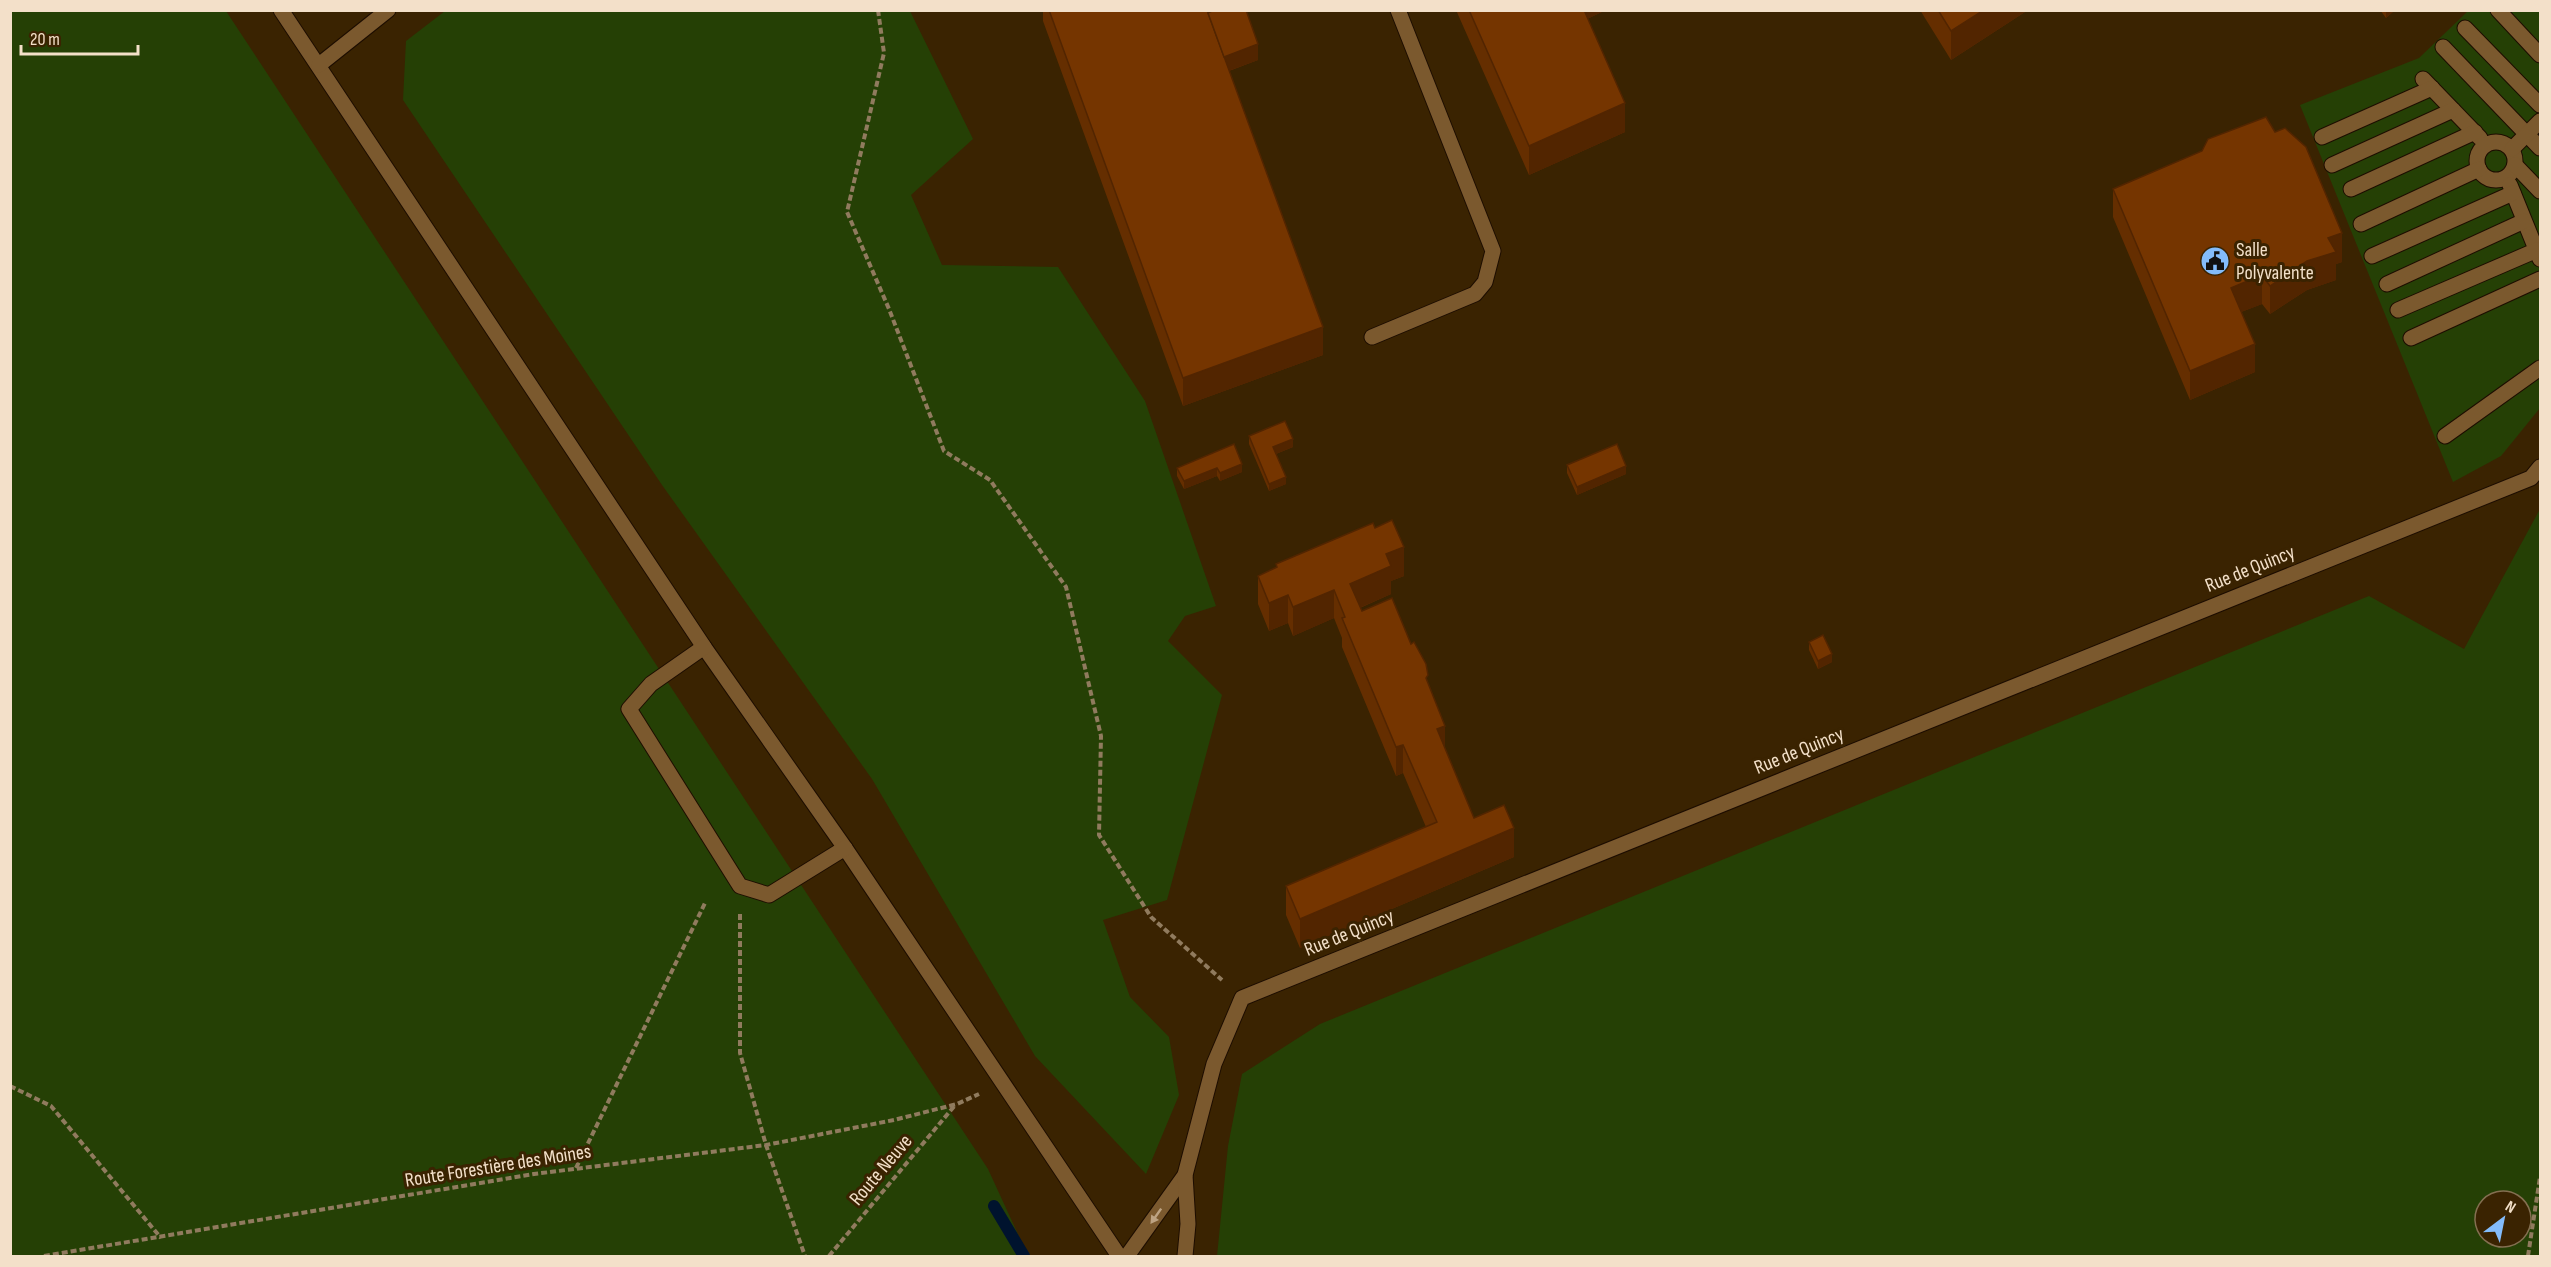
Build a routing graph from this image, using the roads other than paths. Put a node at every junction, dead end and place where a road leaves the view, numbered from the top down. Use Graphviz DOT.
graph roads {
  1 [pos="281,10"];
  2 [pos="388,10"];
  3 [pos="1398,10"];
  4 [pos="2498,10"];
  5 [pos="2465,28"];
  6 [pos="2443,47"];
  7 [pos="2541,55"];
  8 [pos="319,65"];
  9 [pos="2541,105"];
  10 [pos="2452,110"];
  11 [pos="2541,120"];
  12 [pos="2475,132"];
  13 [pos="2527,134"];
  14 [pos="2322,136"];
  15 [pos="2487,144"];
  16 [pos="2541,148"];
  17 [pos="2512,149"];
  18 [pos="2332,165"];
  19 [pos="2479,169"];
  20 [pos="2511,171"];
  21 [pos="2351,189"];
  22 [pos="2541,191"];
  23 [pos="2513,193"];
  24 [pos="2523,218"];
  25 [pos="2361,224"];
  26 [pos="2541,234"];
  27 [pos="2539,255"];
  28 [pos="2372,256"];
  29 [pos="2541,279"];
  30 [pos="2386,284"];
  31 [pos="2398,310"];
  32 [pos="1372,337"];
  33 [pos="2410,338"];
  34 [pos="2541,368"];
  35 [pos="2445,436"];
  36 [pos="2541,467"];
  37 [pos="704,647"];
  38 [pos="845,848"];
  39 [pos="1185,1175"];
  40 [pos="1119,1257"];
  41 [pos="1127,1257"];
  42 [pos="1185,1257"];
  1 -- 8 [label="street"];
  2 -- 8 [label="street"];
  3 -- 32 [label="street"];
  4 -- 7 [label="street"];
  5 -- 9 [label="street"];
  6 -- 13 [label="street"];
  8 -- 37 [label="street"];
  10 -- 12 [label="street"];
  10 -- 14 [label="street"];
  10 -- 18 [label="street"];
  11 -- 13 [label="street"];
  12 -- 15 [label="street"];
  12 -- 21 [label="street"];
  13 -- 16 [label="street"];
  13 -- 17 [label="street"];
  15 -- 17 [label="street"];
  15 -- 19 [label="street"];
  17 -- 20 [label="street"];
  19 -- 20 [label="street"];
  19 -- 25 [label="street"];
  20 -- 22 [label="street"];
  20 -- 23 [label="street"];
  23 -- 24 [label="street"];
  23 -- 28 [label="street"];
  24 -- 26 [label="street"];
  24 -- 27 [label="street"];
  24 -- 30 [label="street"];
  27 -- 31 [label="street"];
  29 -- 33 [label="street"];
  34 -- 35 [label="street"];
  36 -- 39 [label="street, Rue de Quincy"];
  37 -- 38 [label="street"];
  37 -- 38 [label="street"];
  38 -- 40 [label="street"];
  39 -- 41 [label="street, one-way"];
  39 -- 42 [label="street"];
}
